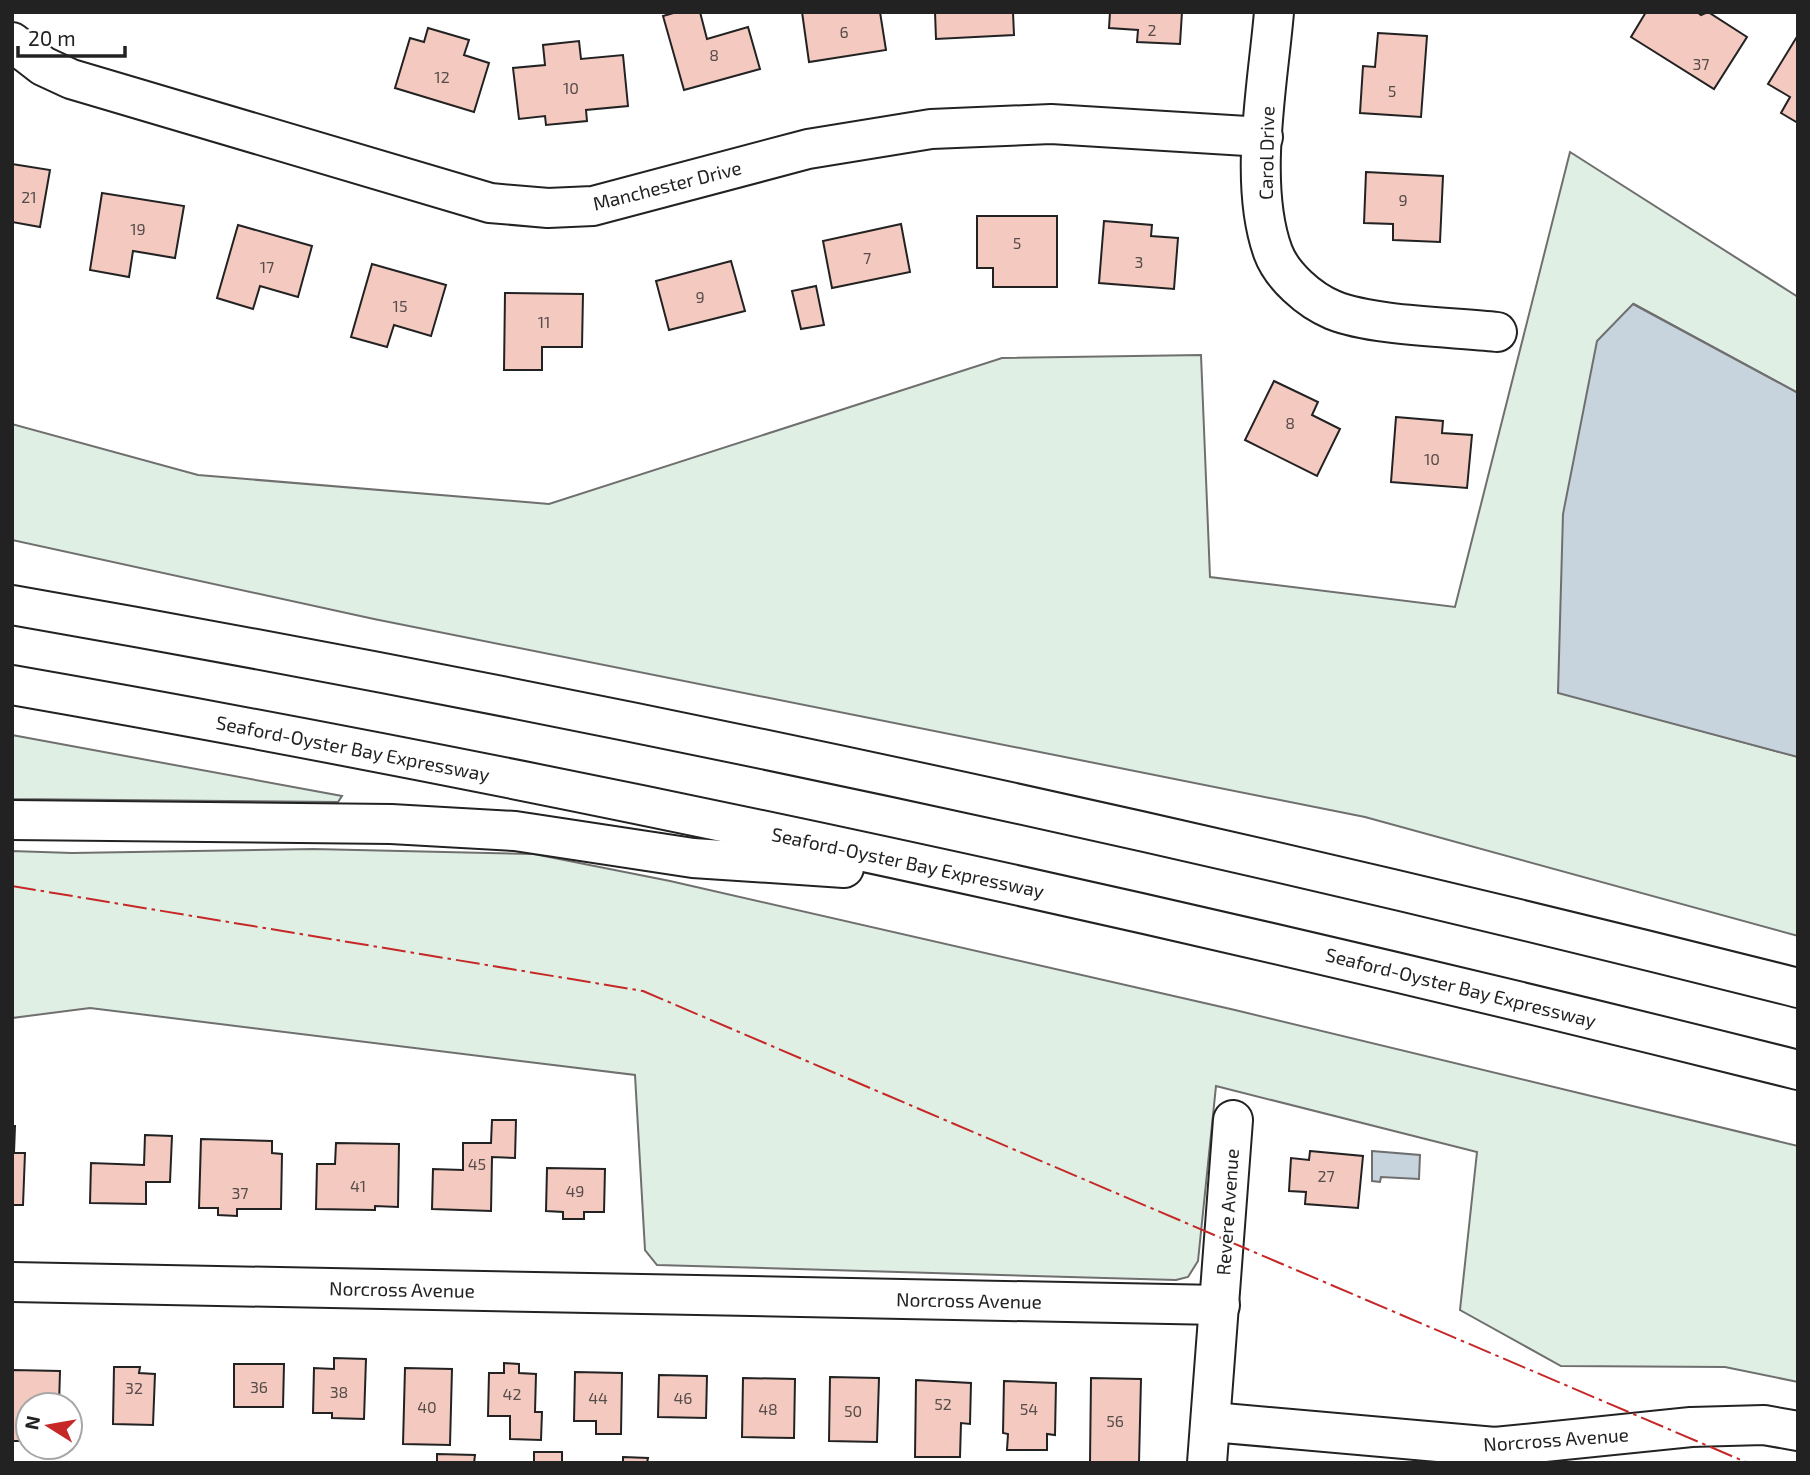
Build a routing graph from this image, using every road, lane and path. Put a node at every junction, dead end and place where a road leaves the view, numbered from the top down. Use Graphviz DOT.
graph roads {
  1 [pos="1274,12"];
  2 [pos="12,42"];
  3 [pos="1263,137"];
  4 [pos="1497,332"];
  5 [pos="12,605"];
  6 [pos="12,685"];
  7 [pos="12,820"];
  8 [pos="981,878"];
  9 [pos="1798,988"];
  10 [pos="1798,1070"];
  11 [pos="1233,1120"];
  12 [pos="12,1282"];
  13 [pos="1220,1304"];
  14 [pos="1212,1422"];
  15 [pos="1798,1431"];
  16 [pos="1208,1463"];
  1 -- 3 [label="main road, Carol Drive"];
  2 -- 3 [label="main road, Manchester Drive"];
  3 -- 4 [label="main road, Carol Drive"];
  5 -- 9 [label="main road"];
  6 -- 8 [label="main road, Seaford-Oyster Bay Expressway"];
  7 -- 8 [label="main road"];
  8 -- 10 [label="main road, Seaford-Oyster Bay Expressway"];
  11 -- 13 [label="main road, Revere Avenue"];
  12 -- 13 [label="main road, Norcross Avenue"];
  13 -- 14 [label="main road"];
  14 -- 15 [label="main road, Norcross Avenue"];
  14 -- 16 [label="main road"];
}
